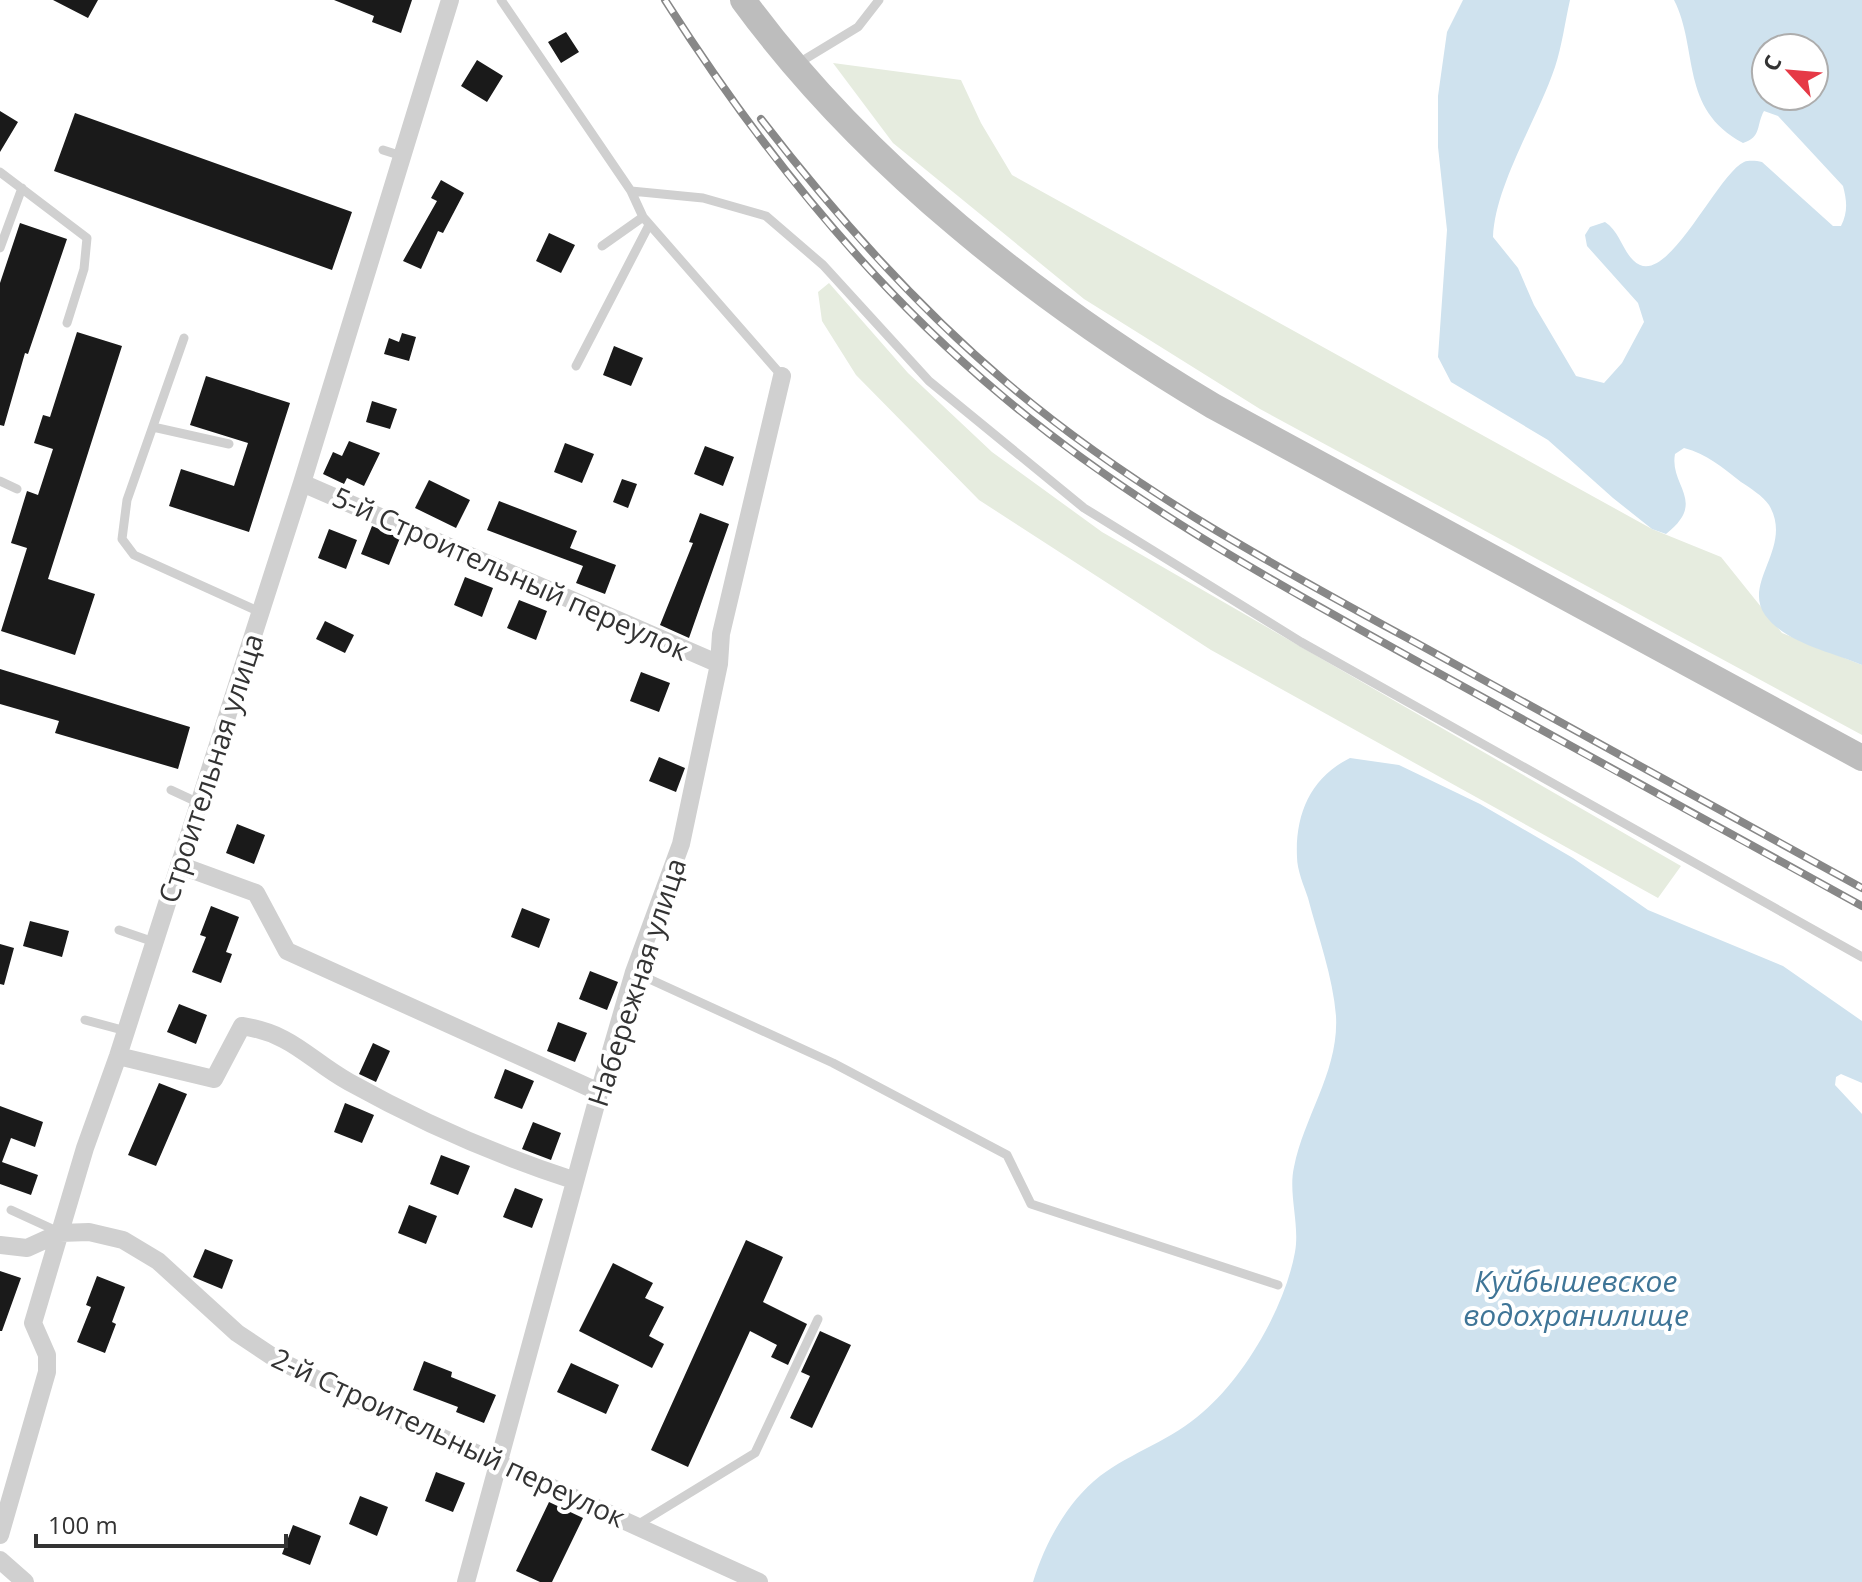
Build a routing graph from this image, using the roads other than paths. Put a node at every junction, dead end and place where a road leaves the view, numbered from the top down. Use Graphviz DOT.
graph roads {
  1 [pos="450,0"];
  2 [pos="501,0"];
  3 [pos="743,0"];
  4 [pos="879,0"];
  5 [pos="797,64"];
  6 [pos="383,150"];
  7 [pos="404,157"];
  8 [pos="0,172"];
  9 [pos="22,188"];
  10 [pos="631,191"];
  11 [pos="646,221"];
  12 [pos="602,246"];
  13 [pos="0,248"];
  14 [pos="67,323"];
  15 [pos="184,338"];
  16 [pos="576,366"];
  17 [pos="782,376"];
  18 [pos="153,427"];
  19 [pos="229,444"];
  20 [pos="0,481"];
  21 [pos="302,483"];
  22 [pos="17,489"];
  23 [pos="260,612"];
  24 [pos="719,664"];
  25 [pos="1862,758"];
  26 [pos="171,790"];
  27 [pos="199,803"];
  28 [pos="179,865"];
  29 [pos="119,930"];
  30 [pos="154,942"];
  31 [pos="1862,957"];
  32 [pos="634,972"];
  33 [pos="85,1020"];
  34 [pos="126,1031"];
  35 [pos="118,1056"];
  36 [pos="599,1092"];
  37 [pos="573,1180"];
  38 [pos="11,1210"];
  39 [pos="60,1233"];
  40 [pos="0,1245"];
  41 [pos="1278,1285"];
  42 [pos="818,1319"];
  43 [pos="500,1463"];
  44 [pos="637,1525"];
  45 [pos="0,1535"];
  46 [pos="0,1560"];
  47 [pos="25,1582"];
  48 [pos="466,1582"];
  49 [pos="759,1582"];
  1 -- 7 [label="street, Строительная улица"];
  2 -- 10 [label="lane"];
  3 -- 5 [label="main road"];
  4 -- 5 [label="lane"];
  5 -- 25 [label="main road"];
  6 -- 7 [label="lane"];
  7 -- 21 [label="street, Строительная улица"];
  8 -- 9 [label="lane"];
  9 -- 13 [label="lane"];
  9 -- 14 [label="lane"];
  10 -- 11 [label="lane"];
  10 -- 31 [label="lane"];
  11 -- 12 [label="lane"];
  11 -- 16 [label="lane"];
  11 -- 17 [label="lane"];
  15 -- 18 [label="lane"];
  17 -- 24 [label="street, Набережная улица"];
  18 -- 19 [label="lane"];
  18 -- 23 [label="lane"];
  20 -- 22 [label="lane"];
  21 -- 23 [label="street, Строительная улица"];
  21 -- 24 [label="street, 5-й Строительный переулок"];
  23 -- 27 [label="street, Строительная улица"];
  24 -- 32 [label="street, Набережная улица"];
  26 -- 27 [label="lane"];
  27 -- 28 [label="street, Строительная улица"];
  28 -- 30 [label="street, Строительная улица"];
  28 -- 36 [label="street"];
  29 -- 30 [label="lane"];
  30 -- 34 [label="street, Строительная улица"];
  32 -- 36 [label="street, Набережная улица"];
  32 -- 41 [label="lane"];
  33 -- 34 [label="lane"];
  34 -- 35 [label="street, Строительная улица"];
  35 -- 37 [label="street"];
  35 -- 39 [label="street, Строительная улица"];
  36 -- 37 [label="street, Набережная улица"];
  37 -- 43 [label="street, Набережная улица"];
  38 -- 39 [label="lane"];
  39 -- 40 [label="street"];
  39 -- 43 [label="street, 2-й Строительный переулок"];
  39 -- 45 [label="street, Строительная улица"];
  42 -- 44 [label="lane"];
  43 -- 44 [label="street, 2-й Строительный переулок"];
  43 -- 48 [label="street, Набережная улица"];
  44 -- 49 [label="street, 2-й Строительный переулок"];
  46 -- 47 [label="street"];
}
